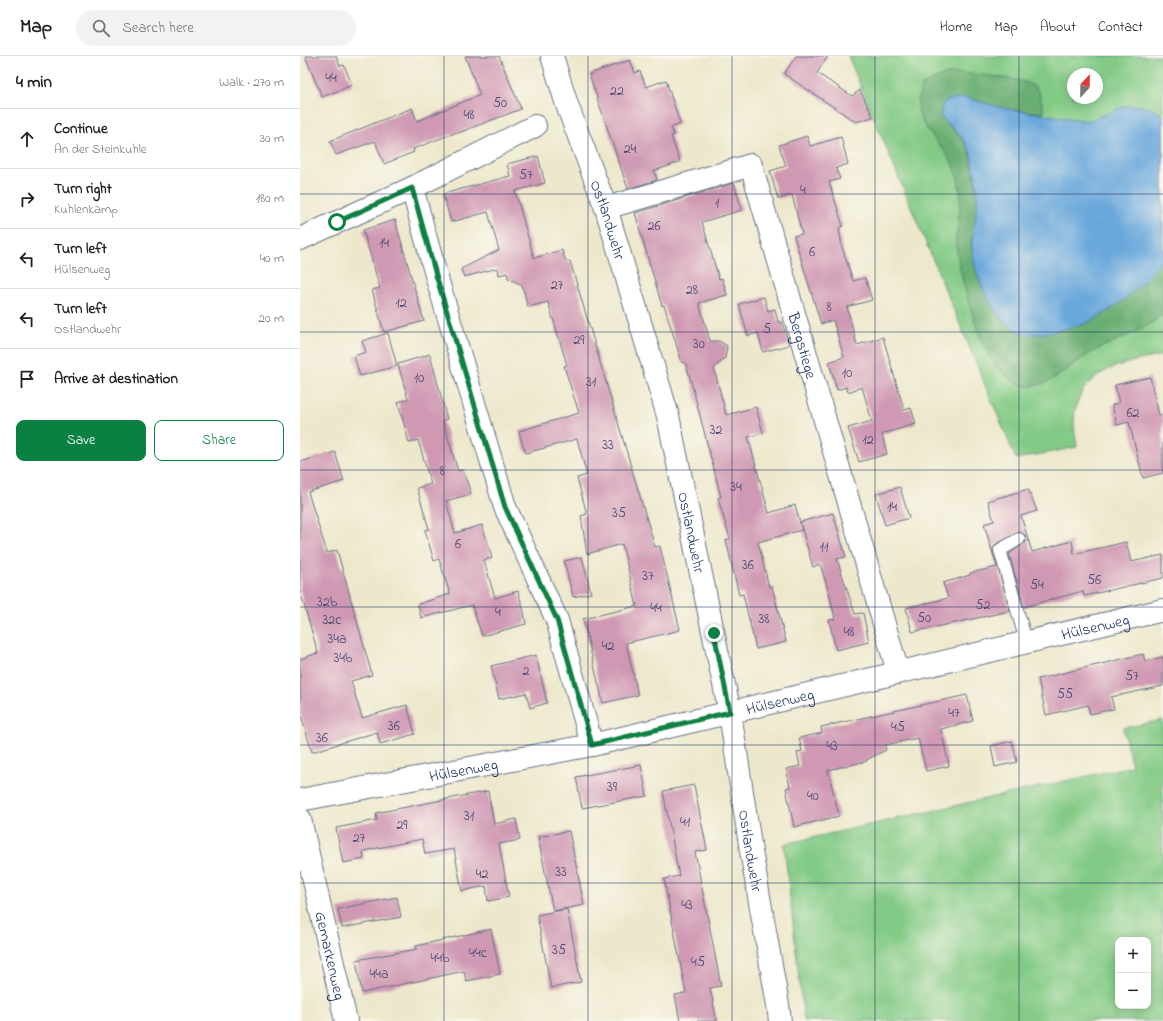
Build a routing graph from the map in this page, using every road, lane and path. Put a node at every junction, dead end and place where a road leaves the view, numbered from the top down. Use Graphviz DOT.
graph roads {
  1 [pos="552,56"];
  2 [pos="535,126"];
  3 [pos="412,188"];
  4 [pos="606,208"];
  5 [pos="300,239"];
  6 [pos="1019,539"];
  7 [pos="1163,610"];
  8 [pos="1026,641"];
  9 [pos="898,672"];
  10 [pos="730,712"];
  11 [pos="592,745"];
  12 [pos="300,800"];
  13 [pos="300,819"];
  14 [pos="346,1021"];
  15 [pos="780,1021"];
  1 -- 4 [label="street, Ostlandwehr"];
  2 -- 3 [label="street"];
  3 -- 5 [label="street"];
  3 -- 11 [label="street"];
  4 -- 9 [label="street, Bergstiege"];
  4 -- 10 [label="street, Ostlandwehr"];
  6 -- 8 [label="lane"];
  7 -- 8 [label="street, Hülsenweg"];
  8 -- 9 [label="street, Hülsenweg"];
  9 -- 10 [label="street, Hülsenweg"];
  10 -- 11 [label="street, Hülsenweg"];
  10 -- 15 [label="street, Ostlandwehr"];
  11 -- 12 [label="street, Hülsenweg"];
  13 -- 14 [label="street, Gemarkenweg"];
}
